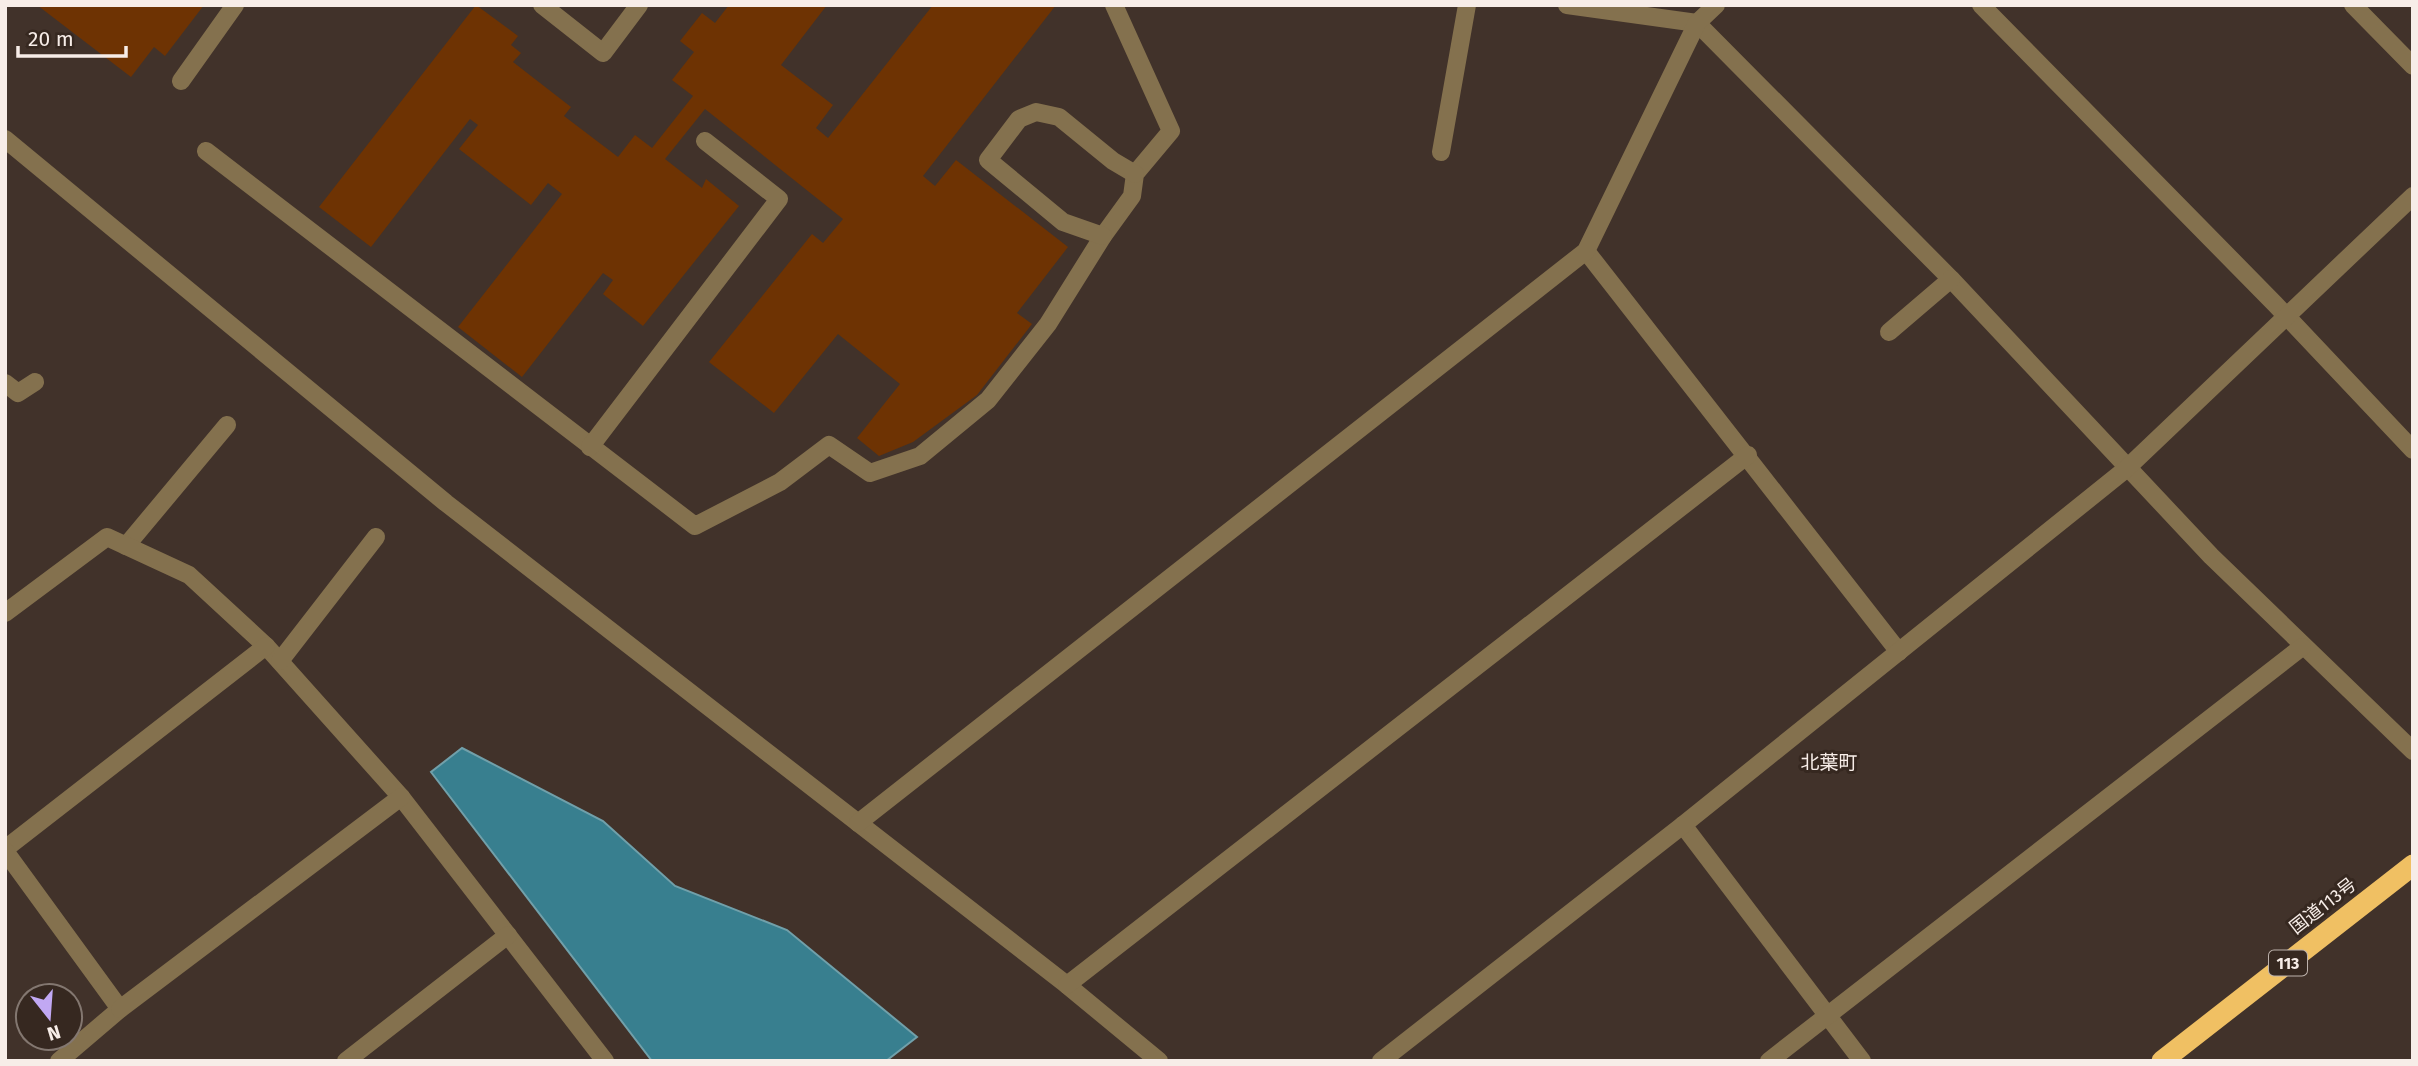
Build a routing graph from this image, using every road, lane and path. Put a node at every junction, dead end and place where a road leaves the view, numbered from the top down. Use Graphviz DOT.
graph roads {
  1 [pos="234,5"];
  2 [pos="542,5"];
  3 [pos="639,5"];
  4 [pos="1114,5"];
  5 [pos="1467,5"];
  6 [pos="1567,5"];
  7 [pos="1716,5"];
  8 [pos="1981,5"];
  9 [pos="2353,5"];
  10 [pos="1697,23"];
  11 [pos="2413,66"];
  12 [pos="181,81"];
  13 [pos="5,139"];
  14 [pos="705,141"];
  15 [pos="206,151"];
  16 [pos="1441,152"];
  17 [pos="1135,174"];
  18 [pos="2413,195"];
  19 [pos="1103,236"];
  20 [pos="1586,251"];
  21 [pos="1951,279"];
  22 [pos="2288,318"];
  23 [pos="1889,332"];
  24 [pos="34,382"];
  25 [pos="5,383"];
  26 [pos="227,425"];
  27 [pos="590,447"];
  28 [pos="2413,450"];
  29 [pos="1748,455"];
  30 [pos="2126,469"];
  31 [pos="376,537"];
  32 [pos="126,546"];
  33 [pos="5,613"];
  34 [pos="267,646"];
  35 [pos="2302,647"];
  36 [pos="1899,652"];
  37 [pos="280,661"];
  38 [pos="2413,751"];
  39 [pos="401,797"];
  40 [pos="858,823"];
  41 [pos="1682,825"];
  42 [pos="5,850"];
  43 [pos="2413,865"];
  44 [pos="508,935"];
  45 [pos="1067,985"];
  46 [pos="120,1009"];
  47 [pos="1827,1016"];
  48 [pos="59,1061"];
  49 [pos="346,1061"];
  50 [pos="605,1061"];
  51 [pos="1159,1061"];
  52 [pos="1381,1061"];
  53 [pos="1769,1061"];
  54 [pos="1862,1061"];
  55 [pos="2162,1061"];
  1 -- 12 [label="street"];
  2 -- 3 [label="street"];
  4 -- 17 [label="street"];
  5 -- 16 [label="street"];
  6 -- 10 [label="street"];
  7 -- 10 [label="street"];
  8 -- 22 [label="street"];
  9 -- 11 [label="street"];
  10 -- 20 [label="street"];
  10 -- 21 [label="street"];
  13 -- 40 [label="street"];
  14 -- 27 [label="street"];
  15 -- 27 [label="street"];
  17 -- 19 [label="street"];
  17 -- 19 [label="street"];
  18 -- 22 [label="street"];
  19 -- 27 [label="street"];
  20 -- 29 [label="street"];
  20 -- 40 [label="street"];
  21 -- 23 [label="street"];
  21 -- 30 [label="street"];
  22 -- 28 [label="street"];
  22 -- 30 [label="street"];
  24 -- 25 [label="street"];
  26 -- 32 [label="street"];
  29 -- 36 [label="street"];
  29 -- 45 [label="street"];
  30 -- 35 [label="street"];
  30 -- 36 [label="street"];
  31 -- 37 [label="street"];
  32 -- 33 [label="street"];
  32 -- 34 [label="street"];
  34 -- 37 [label="street"];
  34 -- 42 [label="street"];
  35 -- 38 [label="street"];
  35 -- 47 [label="street"];
  36 -- 41 [label="street"];
  37 -- 39 [label="street"];
  39 -- 44 [label="street"];
  39 -- 46 [label="street"];
  40 -- 45 [label="street"];
  41 -- 47 [label="street"];
  41 -- 52 [label="street"];
  42 -- 46 [label="street"];
  43 -- 55 [label="highway, 国道113号 / 113"];
  44 -- 49 [label="street"];
  44 -- 50 [label="street"];
  45 -- 51 [label="street"];
  46 -- 48 [label="street"];
  47 -- 53 [label="street"];
  47 -- 54 [label="street"];
}
